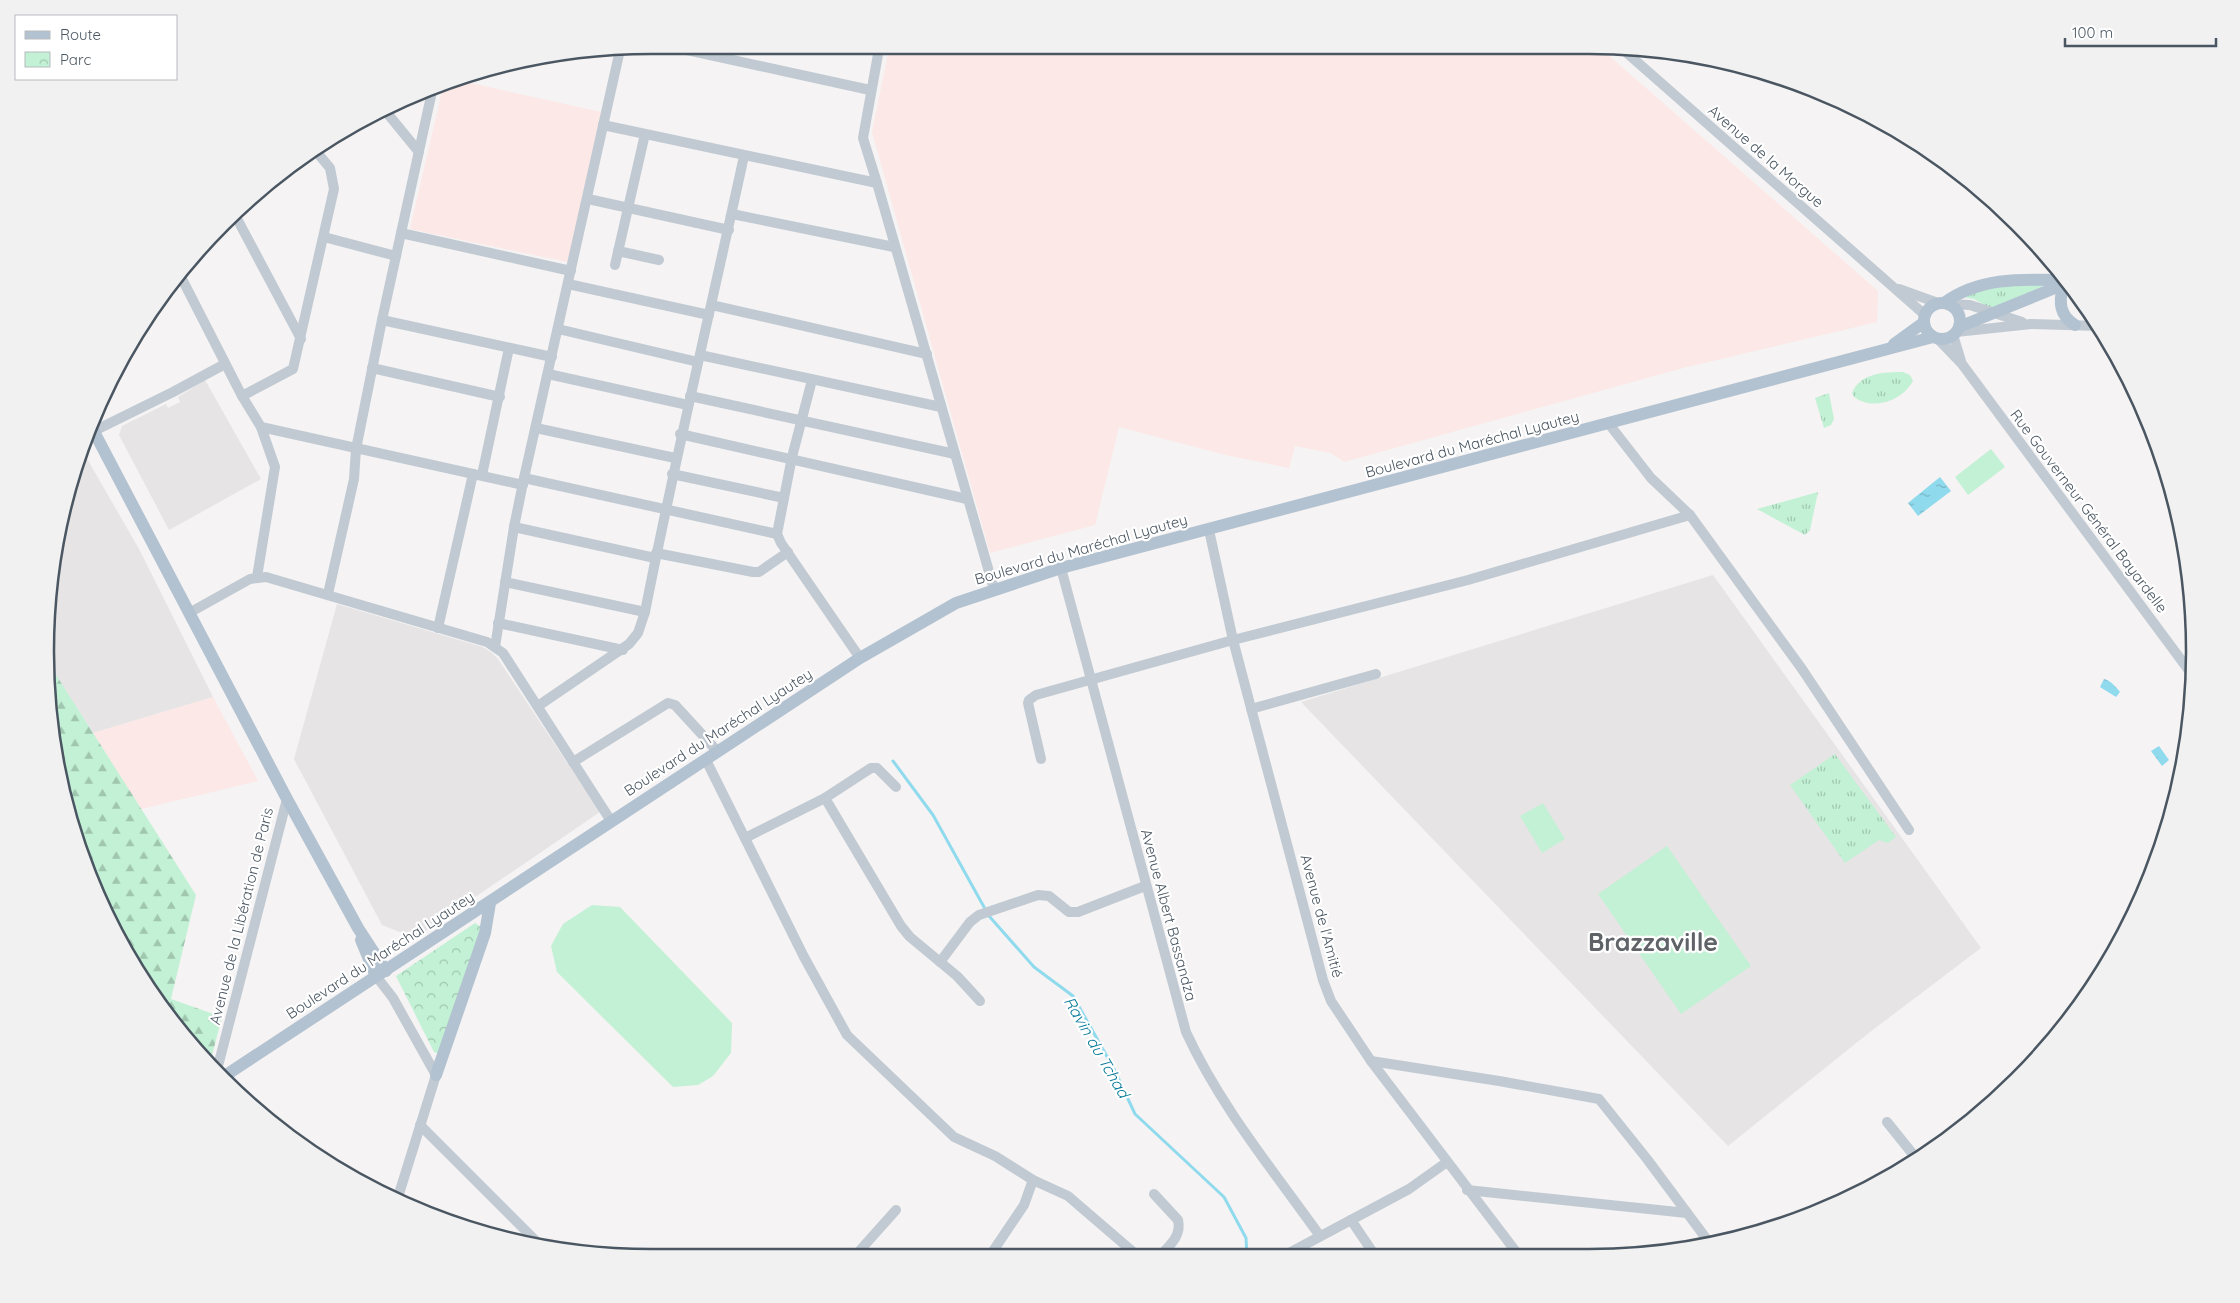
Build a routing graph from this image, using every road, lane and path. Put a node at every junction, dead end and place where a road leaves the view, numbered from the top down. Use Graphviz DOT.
graph roads {
  1 [pos="705,54"];
  2 [pos="878,54"];
  3 [pos="619,55"];
  4 [pos="1632,55"];
  5 [pos="870,90"];
  6 [pos="431,96"];
  7 [pos="388,114"];
  8 [pos="603,125"];
  9 [pos="645,134"];
  10 [pos="418,152"];
  11 [pos="319,154"];
  12 [pos="744,156"];
  13 [pos="877,184"];
  14 [pos="588,199"];
  15 [pos="627,208"];
  16 [pos="732,214"];
  17 [pos="238,220"];
  18 [pos="729,230"];
  19 [pos="401,233"];
  20 [pos="324,237"];
  21 [pos="894,247"];
  22 [pos="618,251"];
  23 [pos="396,256"];
  24 [pos="659,260"];
  25 [pos="615,265"];
  26 [pos="571,271"];
  27 [pos="183,281"];
  28 [pos="2059,283"];
  29 [pos="568,284"];
  30 [pos="2061,285"];
  31 [pos="1894,287"];
  32 [pos="2064,289"];
  33 [pos="1944,304"];
  34 [pos="711,310"];
  35 [pos="1993,314"];
  36 [pos="1924,319"];
  37 [pos="382,320"];
  38 [pos="2031,324"];
  39 [pos="2075,325"];
  40 [pos="2090,326"];
  41 [pos="558,329"];
  42 [pos="1956,331"];
  43 [pos="1936,338"];
  44 [pos="301,339"];
  45 [pos="509,348"];
  46 [pos="1886,350"];
  47 [pos="927,354"];
  48 [pos="552,357"];
  49 [pos="699,358"];
  50 [pos="225,364"];
  51 [pos="1962,364"];
  52 [pos="372,368"];
  53 [pos="548,374"];
  54 [pos="812,380"];
  55 [pos="242,396"];
  56 [pos="500,397"];
  57 [pos="689,401"];
  58 [pos="941,407"];
  59 [pos="801,420"];
  60 [pos="1609,424"];
  61 [pos="97,427"];
  62 [pos="261,427"];
  63 [pos="536,428"];
  64 [pos="95,433"];
  65 [pos="680,434"];
  66 [pos="356,449"];
  67 [pos="955,454"];
  68 [pos="675,458"];
  69 [pos="792,458"];
  70 [pos="672,474"];
  71 [pos="478,475"];
  72 [pos="523,482"];
  73 [pos="784,498"];
  74 [pos="967,499"];
  75 [pos="666,509"];
  76 [pos="1690,515"];
  77 [pos="514,527"];
  78 [pos="1208,530"];
  79 [pos="777,534"];
  80 [pos="788,552"];
  81 [pos="656,556"];
  82 [pos="1061,568"];
  83 [pos="257,577"];
  84 [pos="504,582"];
  85 [pos="994,589"];
  86 [pos="328,594"];
  87 [pos="645,612"];
  88 [pos="189,613"];
  89 [pos="498,623"];
  90 [pos="438,628"];
  91 [pos="1233,640"];
  92 [pos="495,647"];
  93 [pos="623,650"];
  94 [pos="860,658"];
  95 [pos="2186,666"];
  96 [pos="1376,674"];
  97 [pos="1091,681"];
  98 [pos="538,706"];
  99 [pos="1251,710"];
  100 [pos="718,752"];
  101 [pos="1041,759"];
  102 [pos="706,760"];
  103 [pos="573,762"];
  104 [pos="896,787"];
  105 [pos="825,798"];
  106 [pos="287,799"];
  107 [pos="611,821"];
  108 [pos="1909,830"];
  109 [pos="745,838"];
  110 [pos="1146,886"];
  111 [pos="490,903"];
  112 [pos="358,928"];
  113 [pos="375,952"];
  114 [pos="403,958"];
  115 [pos="940,962"];
  116 [pos="381,973"];
  117 [pos="980,1001"];
  118 [pos="1371,1061"];
  119 [pos="219,1063"];
  120 [pos="228,1073"];
  121 [pos="436,1075"];
  122 [pos="1887,1122"];
  123 [pos="420,1125"];
  124 [pos="1913,1154"];
  125 [pos="1447,1162"];
  126 [pos="1033,1180"];
  127 [pos="1468,1190"];
  128 [pos="399,1193"];
  129 [pos="1154,1194"];
  130 [pos="896,1210"];
  131 [pos="1687,1213"];
  132 [pos="1350,1220"];
  133 [pos="1320,1236"];
  134 [pos="532,1237"];
  135 [pos="1706,1238"];
  136 [pos="861,1249"];
  137 [pos="994,1249"];
  138 [pos="1130,1249"];
  139 [pos="1166,1249"];
  140 [pos="1296,1249"];
  141 [pos="1370,1249"];
  142 [pos="1514,1249"];
  1 -- 5 [label="street"];
  2 -- 5 [label="street"];
  3 -- 8 [label="street"];
  4 -- 31 [label="street, Avenue de la Morgue"];
  5 -- 13 [label="street"];
  6 -- 10 [label="street"];
  7 -- 10 [label="street"];
  8 -- 9 [label="street"];
  8 -- 14 [label="street"];
  9 -- 12 [label="street"];
  9 -- 15 [label="street"];
  10 -- 19 [label="street"];
  11 -- 20 [label="street"];
  12 -- 13 [label="street"];
  12 -- 16 [label="street"];
  13 -- 21 [label="street"];
  14 -- 15 [label="street"];
  14 -- 26 [label="street"];
  15 -- 18 [label="street"];
  15 -- 22 [label="street"];
  16 -- 18 [label="street"];
  16 -- 21 [label="street"];
  17 -- 44 [label="street"];
  18 -- 34 [label="street"];
  19 -- 23 [label="street"];
  19 -- 26 [label="street"];
  20 -- 23 [label="street"];
  20 -- 44 [label="street"];
  21 -- 47 [label="street"];
  22 -- 24 [label="street"];
  22 -- 25 [label="street"];
  23 -- 37 [label="street"];
  26 -- 29 [label="street"];
  27 -- 50 [label="street"];
  28 -- 33 [label="main road"];
  29 -- 34 [label="street"];
  29 -- 41 [label="street"];
  30 -- 35 [label="main road"];
  31 -- 33 [label="street, Avenue de la Morgue"];
  31 -- 36 [label="street, Avenue de la Morgue"];
  32 -- 39 [label="main road"];
  33 -- 35 [label="street, Avenue de la Morgue"];
  33 -- 36 [label="main road"];
  33 -- 42 [label="main road"];
  34 -- 47 [label="street"];
  34 -- 49 [label="street"];
  35 -- 38 [label="street, Avenue de la Morgue"];
  35 -- 42 [label="main road"];
  36 -- 43 [label="main road"];
  36 -- 46 [label="main road, Boulevard du Maréchal Lyautey"];
  37 -- 45 [label="street"];
  37 -- 52 [label="street"];
  38 -- 39 [label="street"];
  38 -- 42 [label="street"];
  39 -- 40 [label="street"];
  41 -- 48 [label="street"];
  41 -- 49 [label="street"];
  42 -- 43 [label="main road"];
  42 -- 51 [label="street, Rue Gouverneur Général Bayardelle"];
  43 -- 46 [label="main road, Boulevard du Maréchal Lyautey"];
  43 -- 51 [label="street, Rue Gouverneur Général Bayardelle"];
  44 -- 55 [label="street"];
  45 -- 48 [label="street"];
  45 -- 56 [label="street"];
  46 -- 60 [label="main road, Boulevard du Maréchal Lyautey"];
  47 -- 58 [label="street"];
  48 -- 53 [label="street"];
  49 -- 54 [label="street"];
  49 -- 57 [label="street"];
  50 -- 55 [label="street"];
  50 -- 61 [label="street"];
  51 -- 95 [label="street, Rue Gouverneur Général Bayardelle"];
  52 -- 56 [label="street"];
  52 -- 66 [label="street"];
  53 -- 57 [label="street"];
  53 -- 63 [label="street"];
  54 -- 58 [label="street"];
  54 -- 59 [label="street"];
  55 -- 62 [label="street"];
  56 -- 71 [label="street"];
  57 -- 59 [label="street"];
  57 -- 65 [label="street"];
  58 -- 67 [label="street"];
  59 -- 67 [label="street"];
  59 -- 69 [label="street"];
  60 -- 76 [label="street"];
  60 -- 78 [label="main road, Boulevard du Maréchal Lyautey"];
  62 -- 66 [label="street"];
  62 -- 83 [label="street"];
  63 -- 68 [label="street"];
  63 -- 72 [label="street"];
  64 -- 88 [label="main road"];
  65 -- 68 [label="street"];
  65 -- 69 [label="street"];
  66 -- 71 [label="street"];
  66 -- 86 [label="street"];
  67 -- 74 [label="street"];
  68 -- 70 [label="street"];
  69 -- 73 [label="street"];
  69 -- 74 [label="street"];
  70 -- 73 [label="street"];
  70 -- 75 [label="street"];
  71 -- 72 [label="street"];
  71 -- 90 [label="street"];
  72 -- 75 [label="street"];
  72 -- 77 [label="street"];
  73 -- 79 [label="street"];
  74 -- 85 [label="street"];
  75 -- 79 [label="street"];
  75 -- 81 [label="street"];
  76 -- 91 [label="street"];
  76 -- 108 [label="street"];
  77 -- 81 [label="street"];
  77 -- 84 [label="street"];
  78 -- 82 [label="main road, Boulevard du Maréchal Lyautey"];
  78 -- 91 [label="street, Avenue de l'Amitié"];
  79 -- 80 [label="street"];
  80 -- 81 [label="street"];
  80 -- 94 [label="street"];
  81 -- 87 [label="street"];
  82 -- 85 [label="main road, Boulevard du Maréchal Lyautey"];
  82 -- 97 [label="street, Avenue Albert Bassandza"];
  83 -- 86 [label="street"];
  83 -- 88 [label="street"];
  84 -- 87 [label="street"];
  84 -- 89 [label="street"];
  85 -- 94 [label="main road, Boulevard du Maréchal Lyautey"];
  86 -- 90 [label="street"];
  87 -- 93 [label="street"];
  88 -- 106 [label="main road"];
  89 -- 92 [label="street"];
  89 -- 93 [label="street"];
  90 -- 92 [label="street"];
  91 -- 97 [label="street"];
  91 -- 99 [label="street, Avenue de l'Amitié"];
  92 -- 98 [label="street"];
  93 -- 98 [label="street"];
  94 -- 100 [label="main road, Boulevard du Maréchal Lyautey"];
  96 -- 99 [label="street"];
  97 -- 101 [label="street"];
  97 -- 110 [label="street, Avenue Albert Bassandza"];
  98 -- 103 [label="street"];
  99 -- 118 [label="street, Avenue de l'Amitié"];
  100 -- 102 [label="main road, Boulevard du Maréchal Lyautey"];
  100 -- 103 [label="street"];
  102 -- 107 [label="main road, Boulevard du Maréchal Lyautey"];
  102 -- 109 [label="street"];
  103 -- 107 [label="street"];
  104 -- 105 [label="street"];
  105 -- 109 [label="street"];
  105 -- 115 [label="street"];
  106 -- 112 [label="main road"];
  106 -- 119 [label="street, Avenue de la Libération de Paris"];
  107 -- 111 [label="main road, Boulevard du Maréchal Lyautey"];
  109 -- 126 [label="street"];
  110 -- 115 [label="street"];
  110 -- 133 [label="street, Avenue Albert Bassandza"];
  111 -- 114 [label="main road, Boulevard du Maréchal Lyautey"];
  111 -- 121 [label="main road"];
  112 -- 113 [label="main road"];
  112 -- 116 [label="main road"];
  113 -- 114 [label="main road"];
  113 -- 116 [label="main road"];
  114 -- 116 [label="main road, Boulevard du Maréchal Lyautey"];
  115 -- 117 [label="street"];
  116 -- 120 [label="main road, Boulevard du Maréchal Lyautey"];
  116 -- 121 [label="street"];
  118 -- 125 [label="street, Avenue de l'Amitié"];
  118 -- 131 [label="street"];
  121 -- 123 [label="street"];
  122 -- 124 [label="street"];
  123 -- 128 [label="street"];
  123 -- 134 [label="street"];
  125 -- 127 [label="street, Avenue de l'Amitié"];
  125 -- 132 [label="street"];
  126 -- 137 [label="street"];
  126 -- 138 [label="street"];
  127 -- 131 [label="street"];
  127 -- 142 [label="street, Avenue de l'Amitié"];
  129 -- 139 [label="street"];
  130 -- 136 [label="street"];
  131 -- 135 [label="street"];
  132 -- 133 [label="street"];
  132 -- 141 [label="street"];
  133 -- 140 [label="street"];
}
